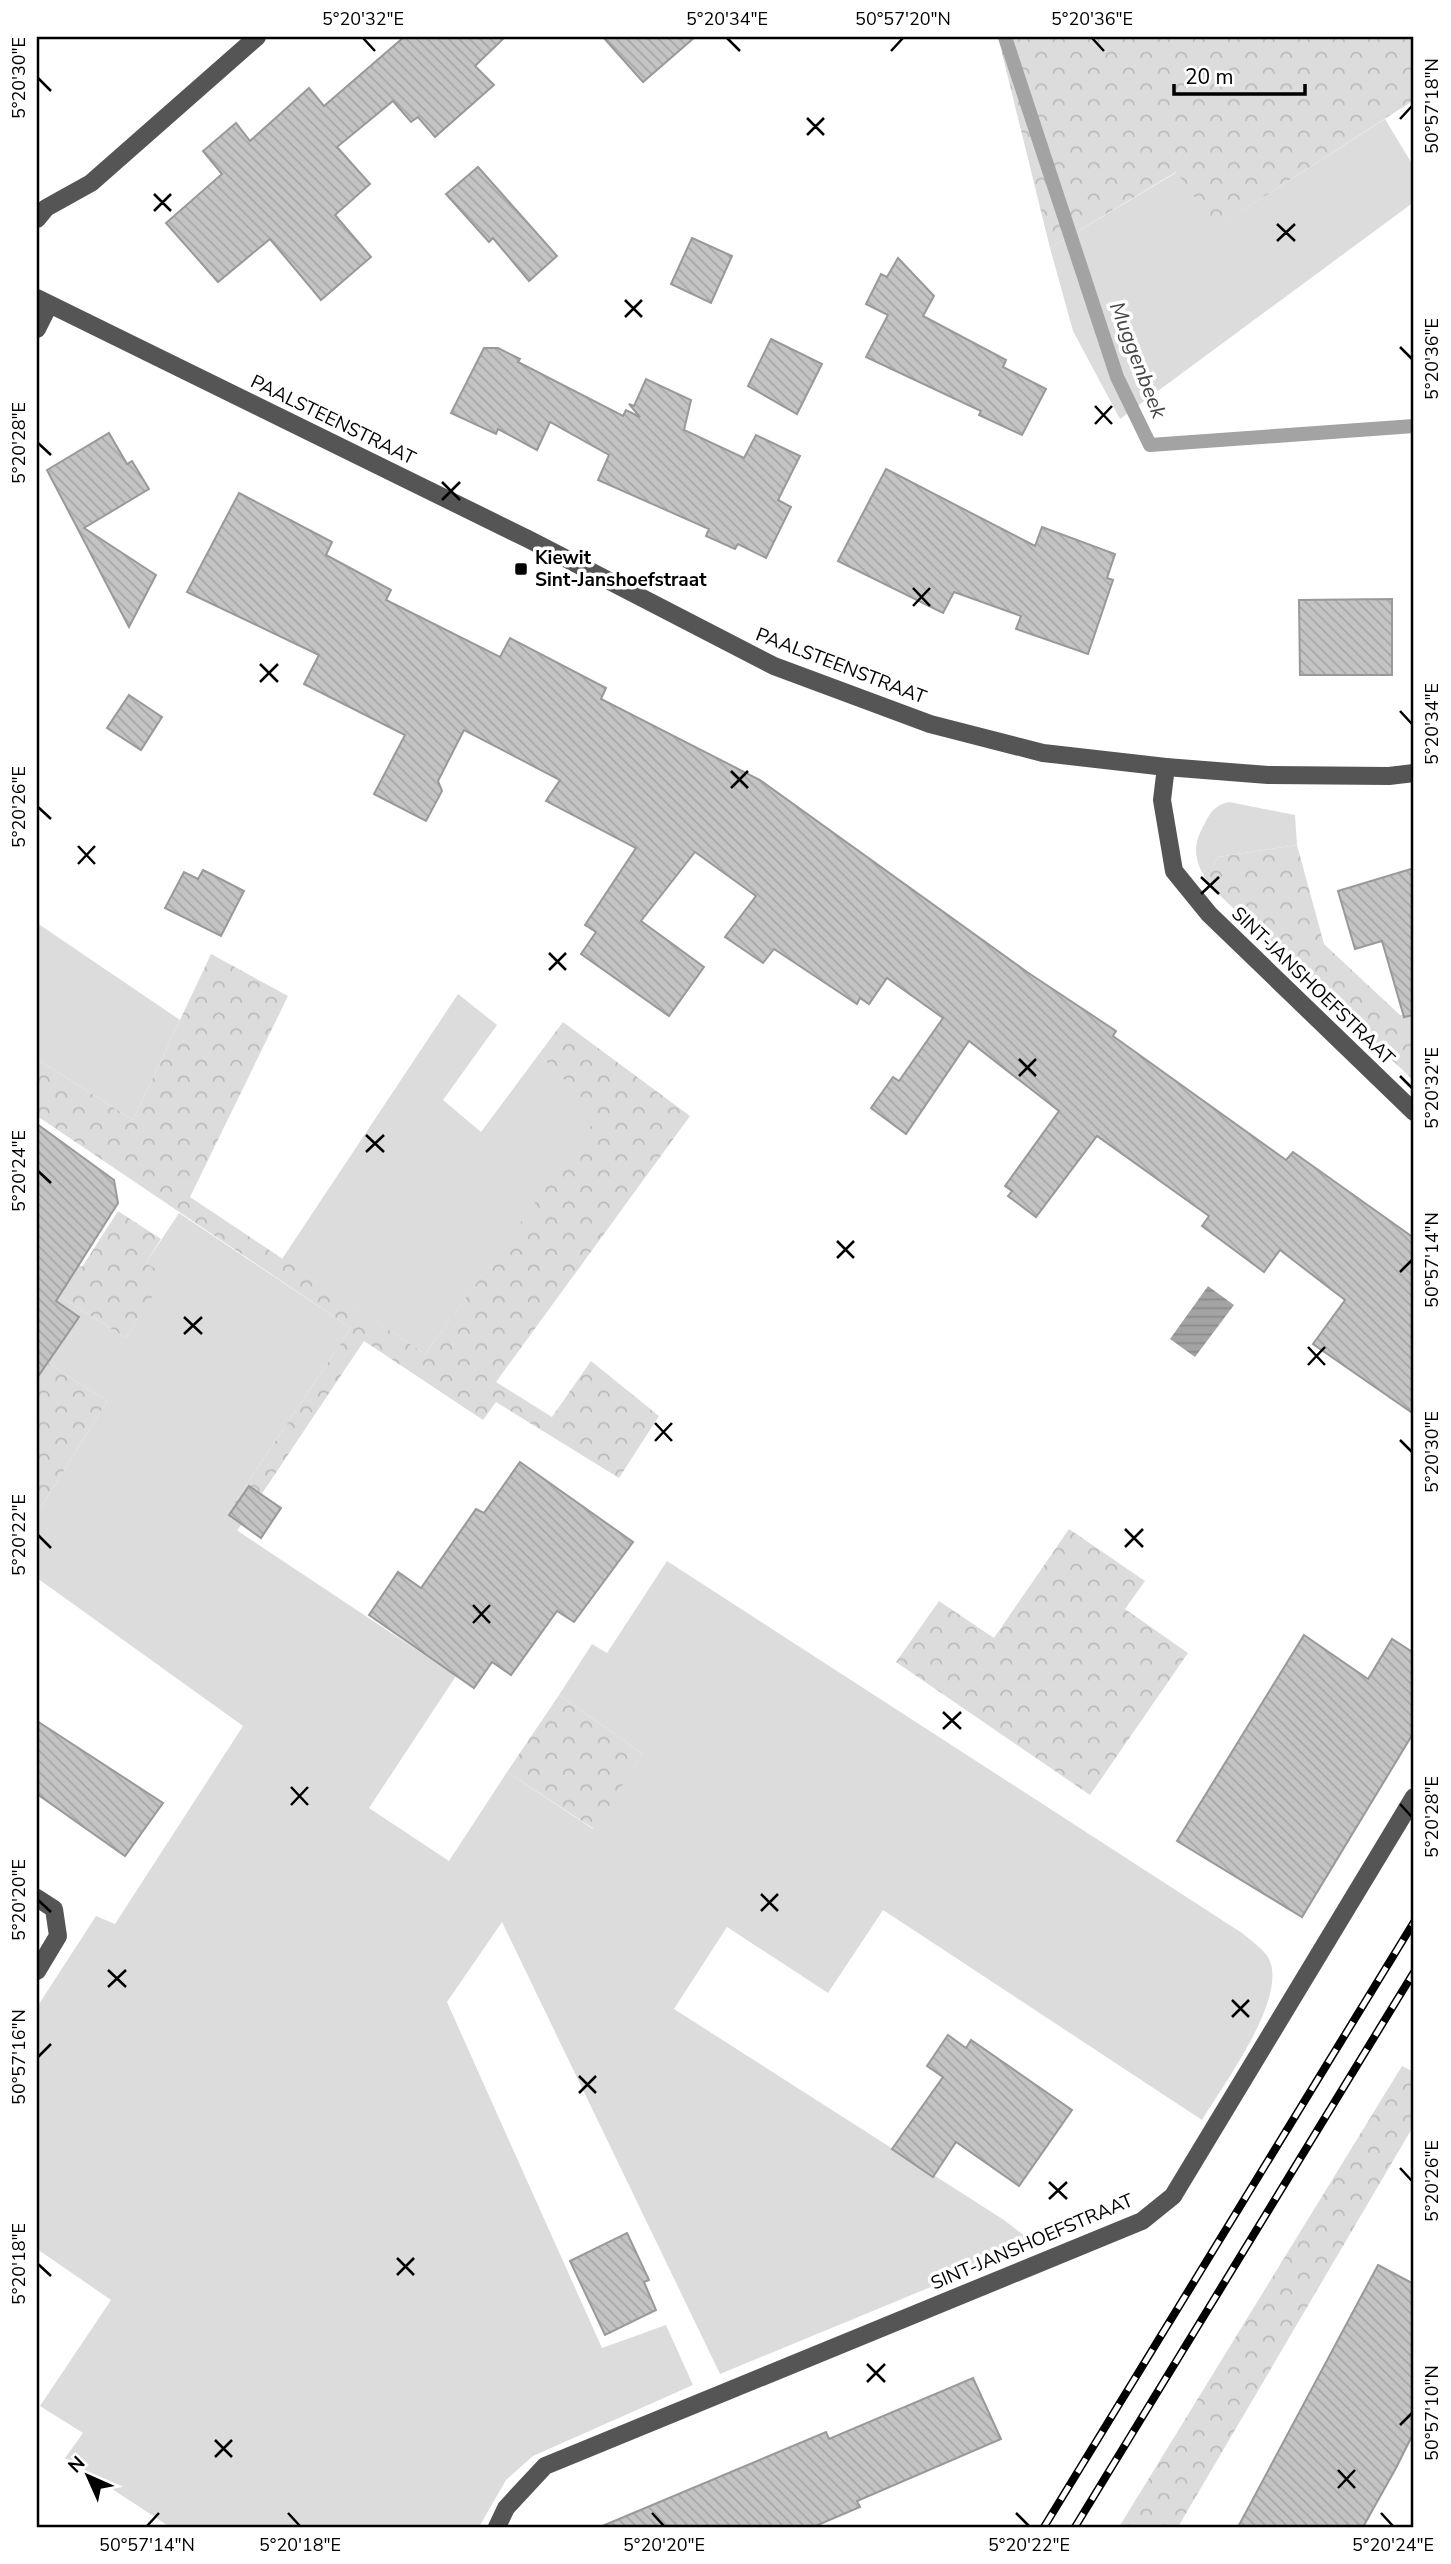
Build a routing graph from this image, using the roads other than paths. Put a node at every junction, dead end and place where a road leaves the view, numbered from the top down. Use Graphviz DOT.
graph roads {
  1 [pos="257,37"];
  2 [pos="37,219"];
  3 [pos="43,301"];
  4 [pos="37,329"];
  5 [pos="1166,767"];
  6 [pos="1414,773"];
  7 [pos="1414,1112"];
  8 [pos="1414,1797"];
  9 [pos="37,1898"];
  10 [pos="37,1971"];
  11 [pos="497,2527"];
  1 -- 2 [label="street"];
  3 -- 4 [label="street"];
  3 -- 5 [label="street, PAALSTEENSTRAAT"];
  5 -- 6 [label="street, PAALSTEENSTRAAT"];
  5 -- 7 [label="street, SINT-JANSHOEFSTRAAT"];
  8 -- 11 [label="street, SINT-JANSHOEFSTRAAT"];
  9 -- 10 [label="street"];
}
